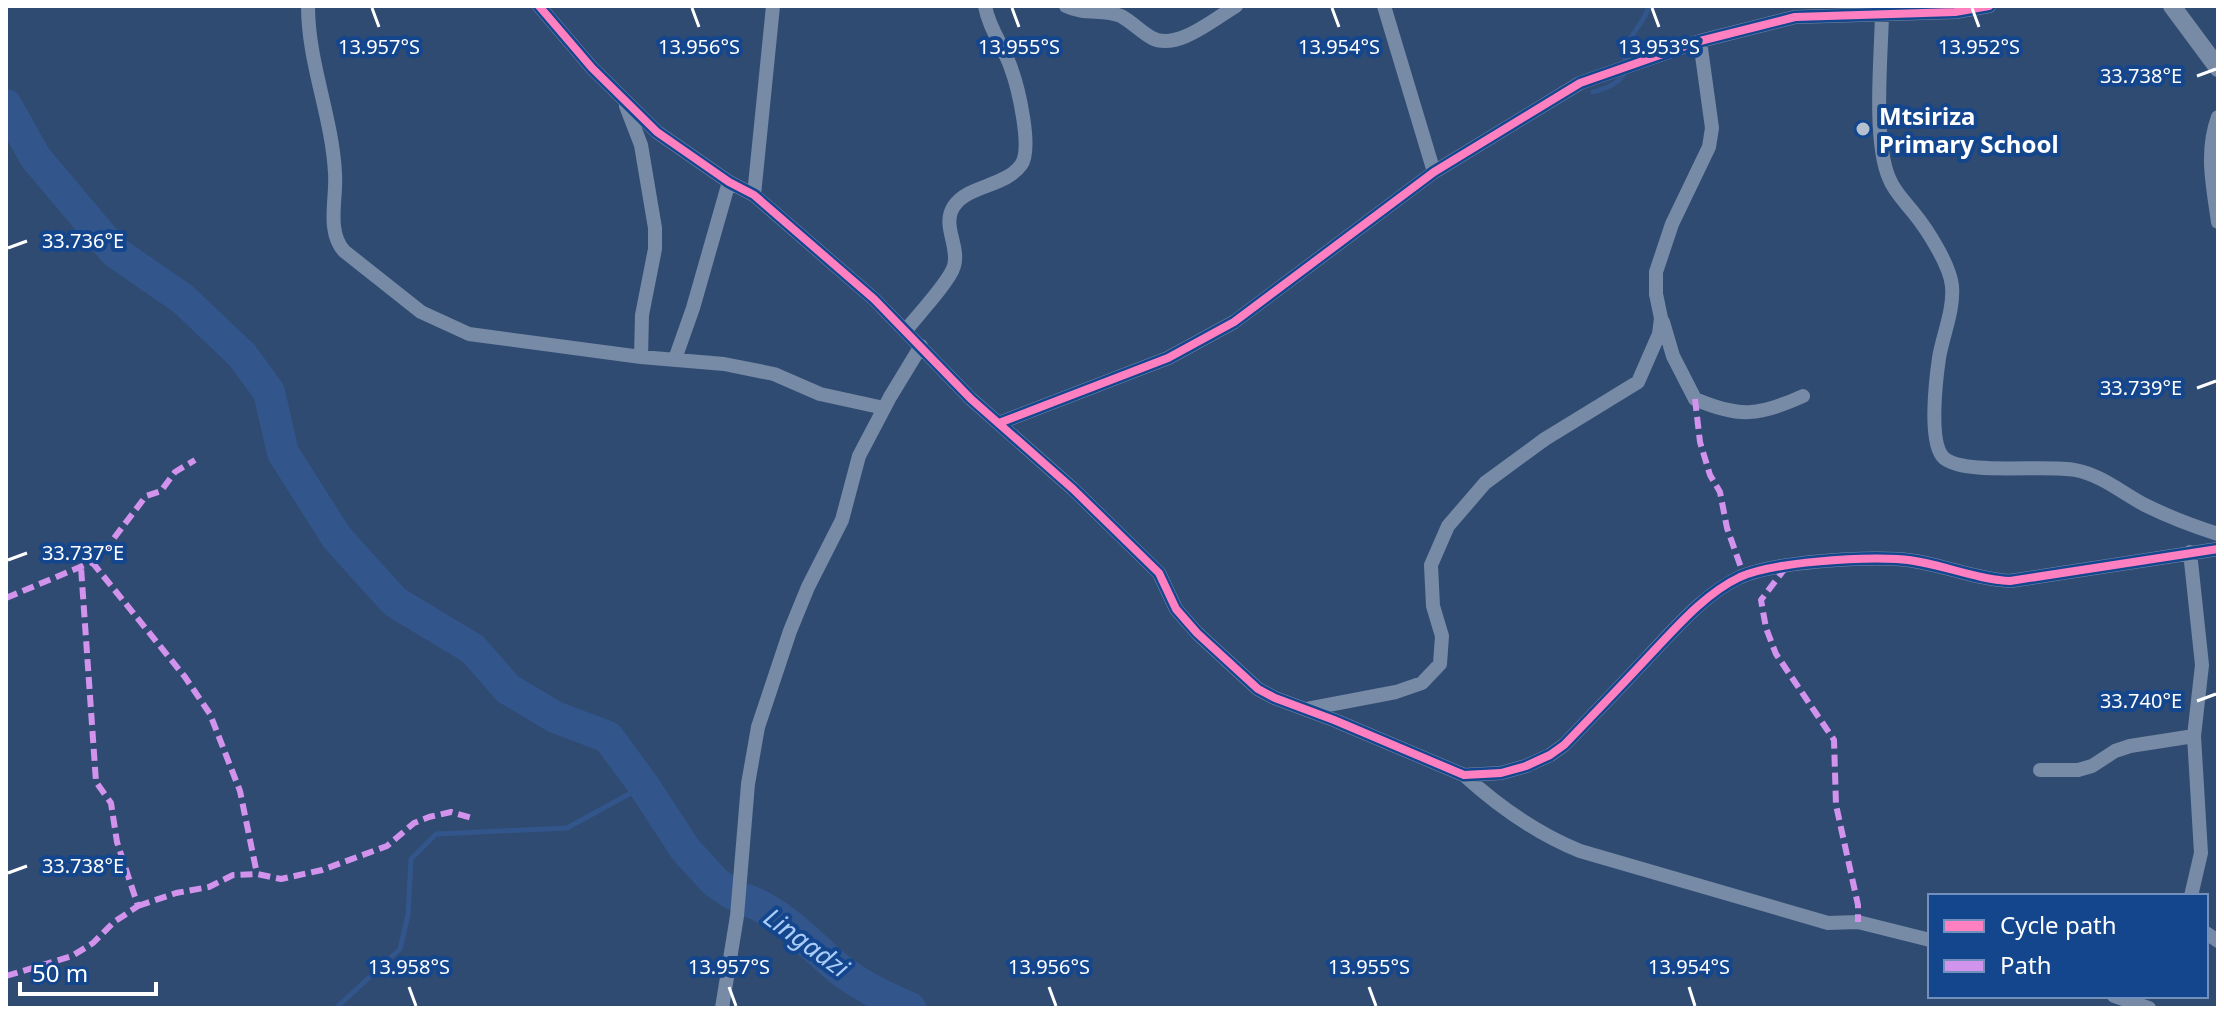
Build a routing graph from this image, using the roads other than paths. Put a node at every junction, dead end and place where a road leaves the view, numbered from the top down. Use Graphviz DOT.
graph roads {
  1 [pos="308,6"];
  2 [pos="539,6"];
  3 [pos="773,6"];
  4 [pos="985,6"];
  5 [pos="1066,6"];
  6 [pos="1236,6"];
  7 [pos="1384,6"];
  8 [pos="1989,6"];
  9 [pos="2172,6"];
  10 [pos="1110,9"];
  11 [pos="1882,15"];
  12 [pos="1700,41"];
  13 [pos="2218,68"];
  14 [pos="625,101"];
  15 [pos="2218,117"];
  16 [pos="1434,172"];
  17 [pos="729,182"];
  18 [pos="754,195"];
  19 [pos="2218,222"];
  20 [pos="1661,318"];
  21 [pos="906,330"];
  22 [pos="921,346"];
  23 [pos="641,357"];
  24 [pos="675,359"];
  25 [pos="1803,396"];
  26 [pos="884,408"];
  27 [pos="999,423"];
  28 [pos="2218,534"];
  29 [pos="2218,549"];
  30 [pos="2190,552"];
  31 [pos="1303,709"];
  32 [pos="2194,736"];
  33 [pos="2040,770"];
  34 [pos="1464,775"];
  35 [pos="2191,894"];
  36 [pos="1928,940"];
  37 [pos="2120,998"];
  38 [pos="722,1008"];
  39 [pos="2149,1008"];
  1 -- 23 [label="street"];
  2 -- 14 [label="street"];
  3 -- 18 [label="street"];
  4 -- 21 [label="street"];
  5 -- 10 [label="street"];
  6 -- 10 [label="street"];
  7 -- 16 [label="street"];
  8 -- 11 [label="street"];
  9 -- 13 [label="street"];
  11 -- 12 [label="street"];
  11 -- 28 [label="street"];
  12 -- 16 [label="street"];
  12 -- 20 [label="street"];
  14 -- 17 [label="street"];
  14 -- 23 [label="street"];
  15 -- 19 [label="street"];
  16 -- 27 [label="street"];
  17 -- 18 [label="street"];
  17 -- 24 [label="street"];
  18 -- 21 [label="street"];
  20 -- 25 [label="street"];
  20 -- 31 [label="street"];
  21 -- 22 [label="street"];
  22 -- 26 [label="street"];
  22 -- 27 [label="street"];
  23 -- 24 [label="street"];
  24 -- 26 [label="street"];
  26 -- 38 [label="street"];
  27 -- 31 [label="street"];
  29 -- 30 [label="street"];
  30 -- 32 [label="street"];
  30 -- 34 [label="street"];
  31 -- 34 [label="street"];
  32 -- 33 [label="street"];
  32 -- 35 [label="street"];
  34 -- 36 [label="street"];
  37 -- 39 [label="street"];
}
